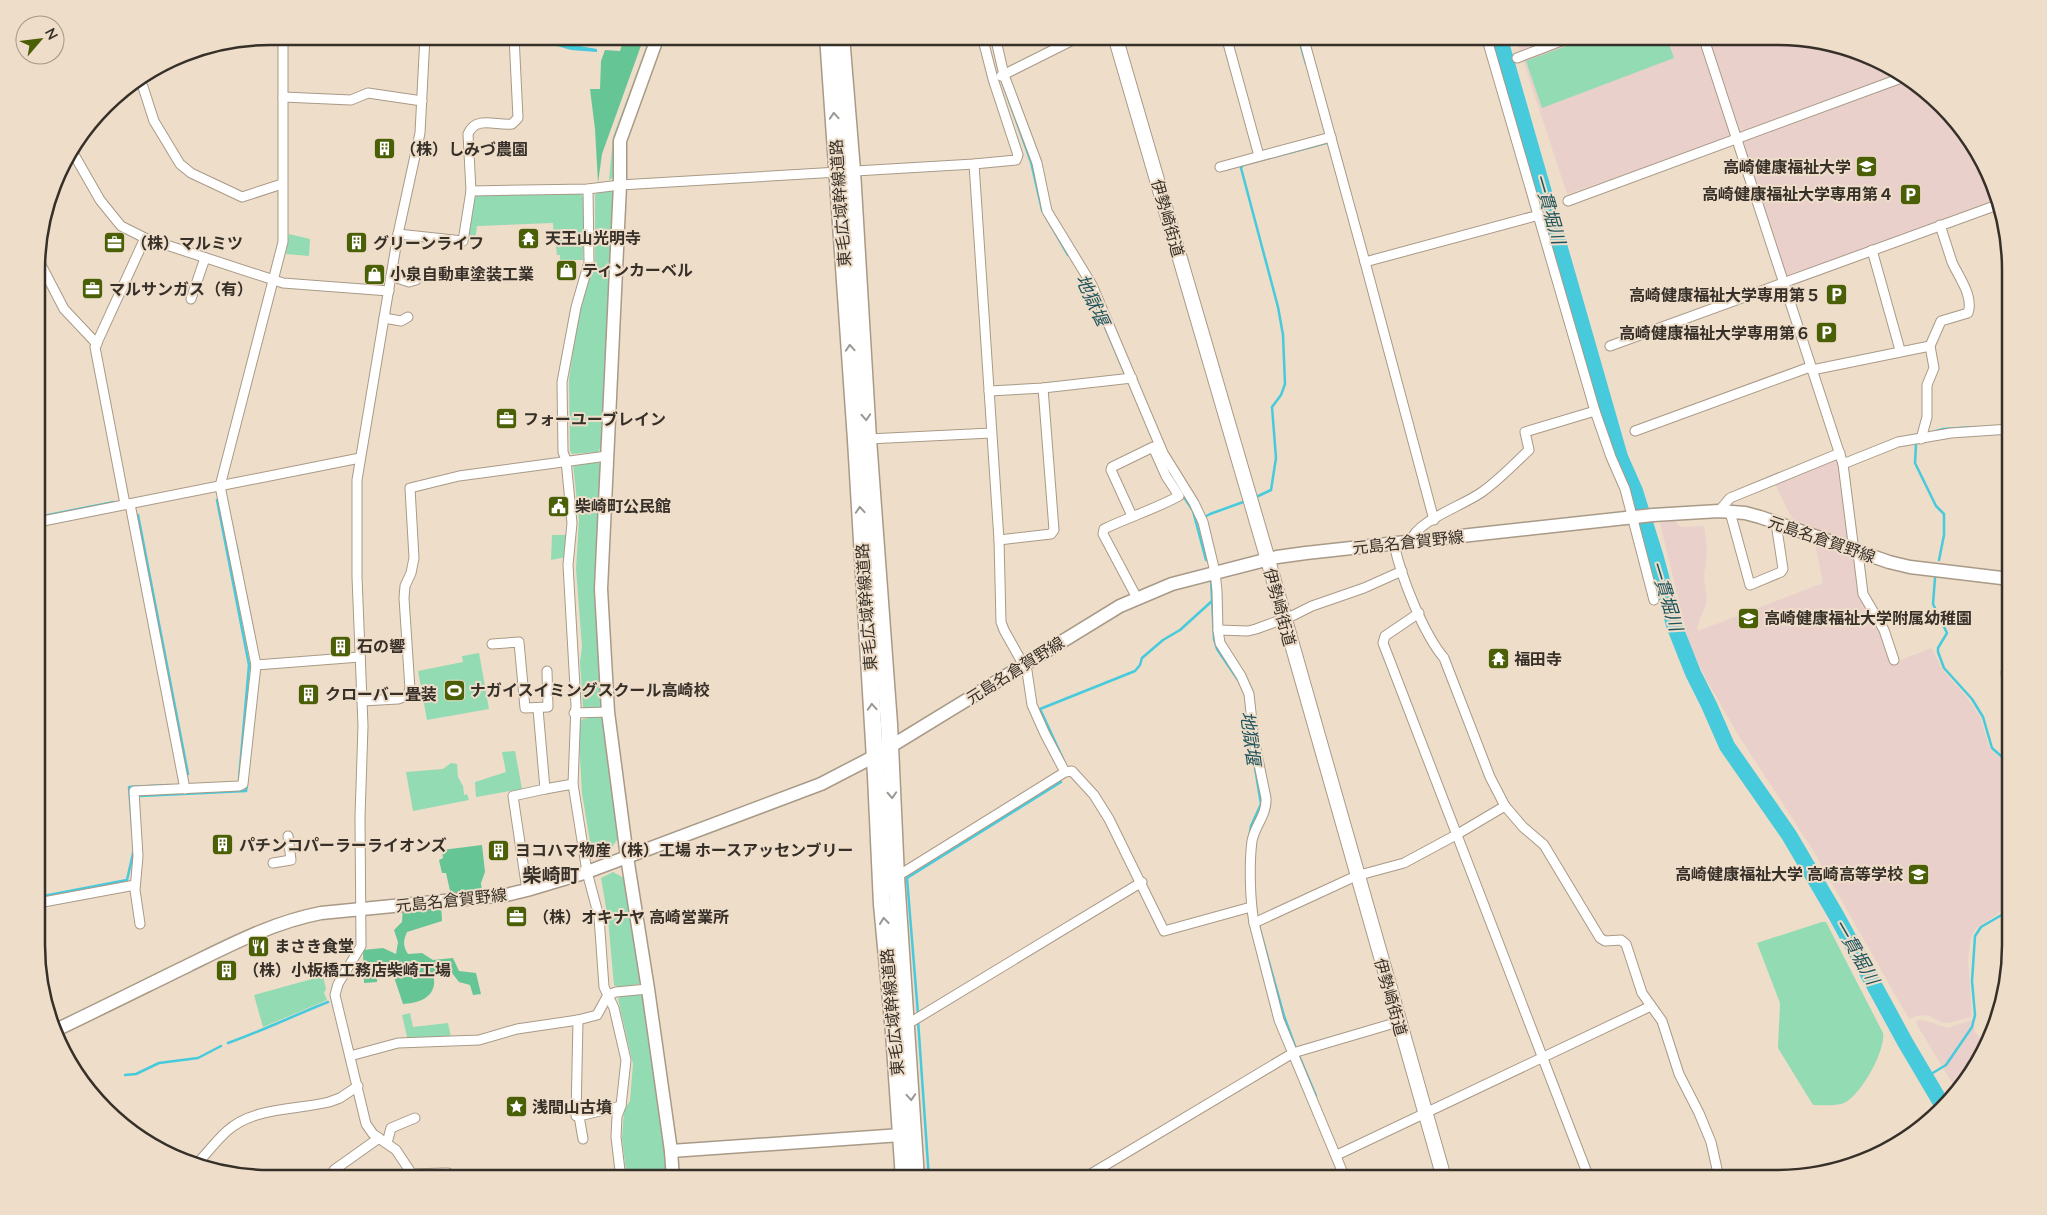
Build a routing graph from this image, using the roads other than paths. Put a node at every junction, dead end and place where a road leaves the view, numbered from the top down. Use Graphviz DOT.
graph roads {
  1 [pos="283,45"];
  2 [pos="425,45"];
  3 [pos="515,45"];
  4 [pos="655,45"];
  5 [pos="829,45"];
  6 [pos="841,45"];
  7 [pos="984,45"];
  8 [pos="997,45"];
  9 [pos="1063,45"];
  10 [pos="1118,45"];
  11 [pos="1228,45"];
  12 [pos="1305,45"];
  13 [pos="1489,45"];
  14 [pos="1551,45"];
  15 [pos="1706,45"];
  16 [pos="1517,58"];
  17 [pos="1004,75"];
  18 [pos="993,80"];
  19 [pos="1897,80"];
  20 [pos="142,85"];
  21 [pos="283,97"];
  22 [pos="422,101"];
  23 [pos="1331,137"];
  24 [pos="1736,140"];
  25 [pos="1259,156"];
  26 [pos="75,157"];
  27 [pos="974,164"];
  28 [pos="1220,167"];
  29 [pos="845,171"];
  30 [pos="282,184"];
  31 [pos="620,185"];
  32 [pos="588,189"];
  33 [pos="471,191"];
  34 [pos="1568,201"];
  35 [pos="1992,207"];
  36 [pos="1540,215"];
  37 [pos="1940,224"];
  38 [pos="398,234"];
  39 [pos="145,238"];
  40 [pos="1872,250"];
  41 [pos="205,258"];
  42 [pos="1366,262"];
  43 [pos="45,273"];
  44 [pos="392,276"];
  45 [pos="272,280"];
  46 [pos="416,280"];
  47 [pos="1783,282"];
  48 [pos="389,291"];
  49 [pos="191,299"];
  50 [pos="408,317"];
  51 [pos="384,318"];
  52 [pos="97,344"];
  53 [pos="1610,346"];
  54 [pos="1930,346"];
  55 [pos="1900,350"];
  56 [pos="1811,368"];
  57 [pos="1132,378"];
  58 [pos="1043,388"];
  59 [pos="989,391"];
  60 [pos="1596,411"];
  61 [pos="2002,430"];
  62 [pos="1635,431"];
  63 [pos="991,433"];
  64 [pos="868,439"];
  65 [pos="1920,439"];
  66 [pos="1840,452"];
  67 [pos="607,456"];
  68 [pos="360,458"];
  69 [pos="566,460"];
  70 [pos="1843,464"];
  71 [pos="1176,484"];
  72 [pos="220,486"];
  73 [pos="127,504"];
  74 [pos="1724,511"];
  75 [pos="1132,516"];
  76 [pos="1633,517"];
  77 [pos="1434,520"];
  78 [pos="45,521"];
  79 [pos="1776,523"];
  80 [pos="999,540"];
  81 [pos="1410,542"];
  82 [pos="1394,544"];
  83 [pos="1856,552"];
  84 [pos="1268,560"];
  85 [pos="1402,571"];
  86 [pos="1215,572"];
  87 [pos="2002,578"];
  88 [pos="1136,598"];
  89 [pos="1654,600"];
  90 [pos="1419,612"];
  91 [pos="1283,619"];
  92 [pos="1218,630"];
  93 [pos="492,644"];
  94 [pos="360,657"];
  95 [pos="1894,660"];
  96 [pos="256,665"];
  97 [pos="1024,666"];
  98 [pos="547,671"];
  99 [pos="362,702"];
  100 [pos="538,709"];
  101 [pos="608,712"];
  102 [pos="574,713"];
  103 [pos="890,747"];
  104 [pos="875,756"];
  105 [pos="1065,772"];
  106 [pos="573,784"];
  107 [pos="184,789"];
  108 [pos="546,789"];
  109 [pos="1505,806"];
  110 [pos="1456,835"];
  111 [pos="288,836"];
  112 [pos="627,858"];
  113 [pos="273,863"];
  114 [pos="586,872"];
  115 [pos="1356,876"];
  116 [pos="896,877"];
  117 [pos="1142,882"];
  118 [pos="135,885"];
  119 [pos="527,890"];
  120 [pos="45,902"];
  121 [pos="1251,907"];
  122 [pos="360,909"];
  123 [pos="1254,923"];
  124 [pos="140,924"];
  125 [pos="648,988"];
  126 [pos="608,995"];
  127 [pos="1651,1006"];
  128 [pos="578,1020"];
  129 [pos="1398,1022"];
  130 [pos="906,1025"];
  131 [pos="61,1028"];
  132 [pos="1293,1053"];
  133 [pos="350,1056"];
  134 [pos="1543,1058"];
  135 [pos="358,1086"];
  136 [pos="621,1106"];
  137 [pos="1425,1112"];
  138 [pos="576,1116"];
  139 [pos="415,1118"];
  140 [pos="902,1135"];
  141 [pos="583,1139"];
  142 [pos="383,1141"];
  143 [pos="671,1151"];
  144 [pos="1337,1155"];
  145 [pos="202,1159"];
  146 [pos="334,1170"];
  147 [pos="405,1170"];
  148 [pos="619,1170"];
  149 [pos="672,1170"];
  150 [pos="904,1170"];
  151 [pos="915,1170"];
  152 [pos="1097,1170"];
  153 [pos="1342,1170"];
  154 [pos="1442,1170"];
  155 [pos="1586,1170"];
  156 [pos="1717,1170"];
  1 -- 21 [label="street"];
  2 -- 22 [label="street"];
  3 -- 33 [label="street"];
  4 -- 31 [label="main road"];
  29 -- 5 [label="highway, 東毛広域幹線道路, one-way"];
  6 -- 29 [label="highway, 東毛広域幹線道路"];
  7 -- 18 [label="street"];
  8 -- 17 [label="street"];
  9 -- 17 [label="street"];
  10 -- 84 [label="main road, 伊勢崎街道"];
  11 -- 25 [label="street"];
  12 -- 23 [label="street"];
  13 -- 36 [label="street"];
  14 -- 16 [label="street"];
  15 -- 24 [label="street"];
  17 -- 18 [label="street"];
  17 -- 57 [label="street"];
  18 -- 27 [label="street"];
  19 -- 24 [label="street"];
  20 -- 30 [label="street"];
  21 -- 22 [label="street"];
  21 -- 30 [label="street"];
  22 -- 38 [label="street"];
  23 -- 25 [label="street"];
  23 -- 42 [label="street"];
  24 -- 34 [label="street"];
  24 -- 47 [label="street"];
  25 -- 28 [label="street"];
  26 -- 39 [label="street"];
  27 -- 29 [label="street"];
  27 -- 59 [label="street"];
  29 -- 31 [label="street"];
  29 -- 64 [label="highway, 東毛広域幹線道路, one-way"];
  104 -- 29 [label="highway, 東毛広域幹線道路, one-way"];
  30 -- 45 [label="street"];
  31 -- 32 [label="street"];
  31 -- 67 [label="main road"];
  32 -- 33 [label="street"];
  32 -- 69 [label="street"];
  33 -- 38 [label="street"];
  35 -- 37 [label="street"];
  36 -- 42 [label="street"];
  36 -- 60 [label="street"];
  37 -- 40 [label="street"];
  37 -- 54 [label="street"];
  38 -- 44 [label="street"];
  39 -- 41 [label="street"];
  39 -- 52 [label="street"];
  40 -- 47 [label="street"];
  40 -- 55 [label="street"];
  41 -- 45 [label="street"];
  41 -- 49 [label="street"];
  42 -- 77 [label="street"];
  43 -- 52 [label="street"];
  44 -- 46 [label="street"];
  44 -- 48 [label="street"];
  45 -- 48 [label="street"];
  45 -- 72 [label="street"];
  47 -- 53 [label="street"];
  47 -- 56 [label="street"];
  48 -- 51 [label="street"];
  50 -- 51 [label="street"];
  51 -- 68 [label="street"];
  52 -- 73 [label="street"];
  54 -- 55 [label="street"];
  54 -- 65 [label="street"];
  55 -- 56 [label="street"];
  56 -- 62 [label="street"];
  56 -- 66 [label="street"];
  57 -- 58 [label="street"];
  57 -- 71 [label="street"];
  58 -- 59 [label="street"];
  58 -- 80 [label="street"];
  59 -- 63 [label="street"];
  60 -- 76 [label="street"];
  60 -- 77 [label="street"];
  61 -- 65 [label="street"];
  63 -- 64 [label="street"];
  63 -- 80 [label="street"];
  64 -- 103 [label="highway, 東毛広域幹線道路"];
  65 -- 70 [label="street"];
  66 -- 70 [label="street"];
  66 -- 74 [label="street"];
  67 -- 69 [label="street"];
  67 -- 101 [label="main road"];
  68 -- 72 [label="street"];
  68 -- 94 [label="street"];
  69 -- 99 [label="street"];
  69 -- 102 [label="street"];
  70 -- 83 [label="street"];
  71 -- 75 [label="street"];
  71 -- 75 [label="street"];
  71 -- 86 [label="street"];
  72 -- 73 [label="street"];
  72 -- 96 [label="street"];
  73 -- 78 [label="street"];
  73 -- 107 [label="street"];
  74 -- 76 [label="main road, 元島名倉賀野線"];
  74 -- 79 [label="main road, 元島名倉賀野線"];
  74 -- 79 [label="street"];
  75 -- 88 [label="street"];
  76 -- 81 [label="main road, 元島名倉賀野線"];
  76 -- 89 [label="street"];
  77 -- 81 [label="street"];
  79 -- 83 [label="main road, 元島名倉賀野線"];
  80 -- 97 [label="street"];
  81 -- 82 [label="main road, 元島名倉賀野線"];
  82 -- 84 [label="main road, 元島名倉賀野線"];
  82 -- 85 [label="street"];
  83 -- 87 [label="main road, 元島名倉賀野線"];
  83 -- 95 [label="street"];
  84 -- 86 [label="main road, 元島名倉賀野線"];
  84 -- 91 [label="main road, 伊勢崎街道"];
  85 -- 90 [label="street"];
  85 -- 91 [label="street"];
  86 -- 88 [label="main road, 元島名倉賀野線"];
  86 -- 92 [label="street"];
  88 -- 97 [label="main road, 元島名倉賀野線"];
  90 -- 109 [label="street"];
  90 -- 110 [label="street"];
  91 -- 92 [label="street"];
  91 -- 115 [label="main road, 伊勢崎街道"];
  92 -- 121 [label="street"];
  93 -- 100 [label="street"];
  94 -- 96 [label="street"];
  94 -- 99 [label="street"];
  96 -- 107 [label="street"];
  97 -- 103 [label="main road, 元島名倉賀野線"];
  97 -- 105 [label="street"];
  98 -- 100 [label="street"];
  99 -- 122 [label="street"];
  100 -- 108 [label="street"];
  101 -- 102 [label="street"];
  101 -- 112 [label="main road"];
  102 -- 106 [label="street"];
  103 -- 104 [label="main road, 元島名倉賀野線"];
  103 -- 116 [label="highway, 東毛広域幹線道路, one-way"];
  104 -- 112 [label="main road, 元島名倉賀野線"];
  140 -- 104 [label="highway, 東毛広域幹線道路, one-way"];
  105 -- 116 [label="street"];
  105 -- 117 [label="street"];
  106 -- 108 [label="street"];
  106 -- 114 [label="street"];
  107 -- 118 [label="street"];
  108 -- 119 [label="street"];
  109 -- 110 [label="street"];
  109 -- 127 [label="street"];
  110 -- 115 [label="street"];
  110 -- 134 [label="street"];
  111 -- 113 [label="street"];
  112 -- 114 [label="main road, 元島名倉賀野線"];
  112 -- 125 [label="main road"];
  114 -- 119 [label="main road, 元島名倉賀野線"];
  114 -- 126 [label="street"];
  115 -- 123 [label="street"];
  115 -- 129 [label="main road, 伊勢崎街道"];
  116 -- 130 [label="highway, 東毛広域幹線道路"];
  117 -- 121 [label="street"];
  117 -- 130 [label="street"];
  118 -- 120 [label="street"];
  118 -- 124 [label="street"];
  119 -- 122 [label="main road, 元島名倉賀野線"];
  121 -- 123 [label="street"];
  122 -- 131 [label="main road, 元島名倉賀野線"];
  122 -- 133 [label="street"];
  123 -- 132 [label="street"];
  125 -- 126 [label="street"];
  125 -- 143 [label="main road"];
  126 -- 128 [label="street"];
  126 -- 136 [label="street"];
  127 -- 134 [label="street"];
  127 -- 156 [label="street"];
  128 -- 133 [label="street"];
  128 -- 138 [label="street"];
  129 -- 132 [label="street"];
  129 -- 137 [label="main road, 伊勢崎街道"];
  130 -- 151 [label="highway, 東毛広域幹線道路, one-way"];
  132 -- 144 [label="street"];
  132 -- 152 [label="street"];
  133 -- 135 [label="street"];
  134 -- 137 [label="street"];
  134 -- 155 [label="street"];
  135 -- 142 [label="street"];
  135 -- 145 [label="street"];
  136 -- 141 [label="street"];
  136 -- 148 [label="street"];
  137 -- 144 [label="street"];
  137 -- 154 [label="main road, 伊勢崎街道"];
  139 -- 142 [label="street"];
  140 -- 143 [label="main road"];
  140 -- 150 [label="highway, 東毛広域幹線道路"];
  142 -- 146 [label="street"];
  142 -- 147 [label="street"];
  143 -- 149 [label="main road"];
  144 -- 153 [label="street"];
}
